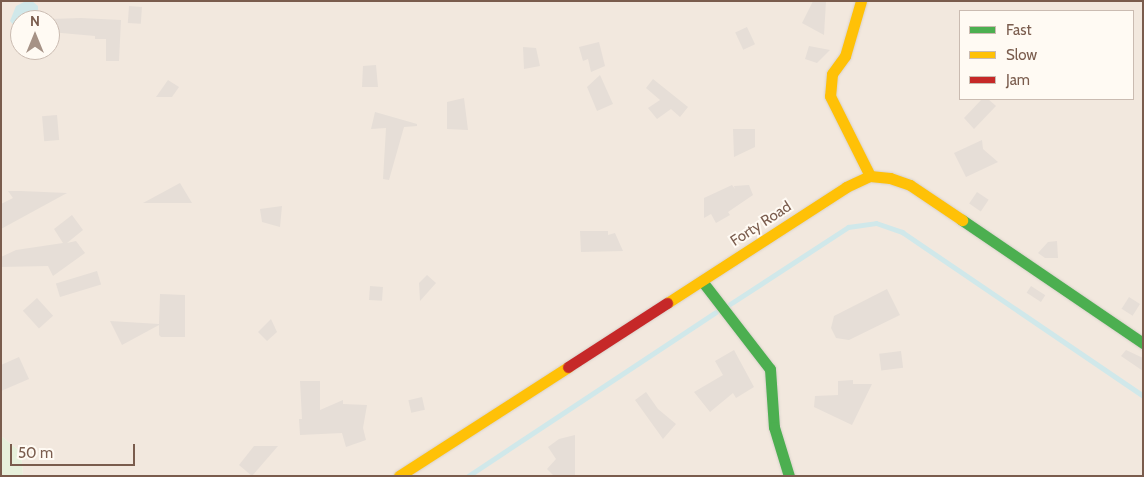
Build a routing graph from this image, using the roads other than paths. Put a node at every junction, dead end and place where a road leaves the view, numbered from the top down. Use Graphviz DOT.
graph roads {
  1 [pos="861,1"];
  2 [pos="870,176"];
  3 [pos="702,281"];
  4 [pos="1143,343"];
  5 [pos="399,476"];
  6 [pos="789,476"];
  1 -- 2 [label="street"];
  2 -- 3 [label="street, Forty Road"];
  2 -- 4 [label="street"];
  3 -- 5 [label="street, Forty Road"];
  3 -- 6 [label="street"];
}
